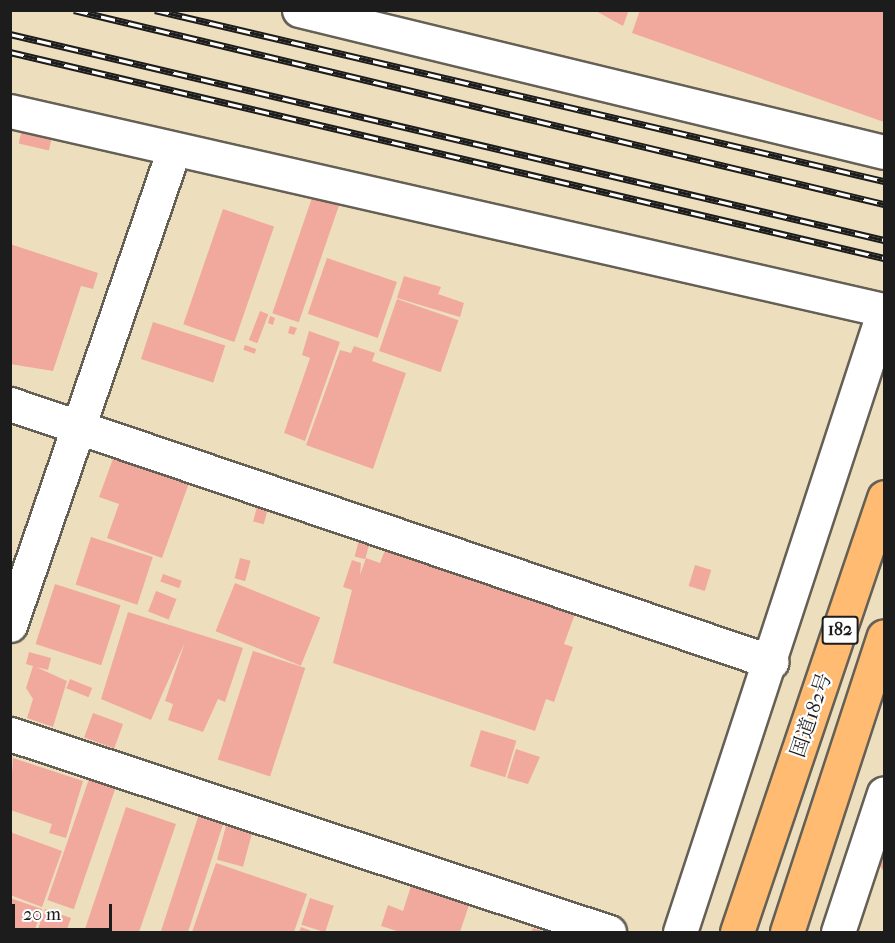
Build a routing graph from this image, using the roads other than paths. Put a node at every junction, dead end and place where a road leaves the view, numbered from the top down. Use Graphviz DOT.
graph roads {
  1 [pos="299,10"];
  2 [pos="10,111"];
  3 [pos="174,149"];
  4 [pos="885,152"];
  5 [pos="884,310"];
  6 [pos="10,404"];
  7 [pos="79,428"];
  8 [pos="885,497"];
  9 [pos="10,625"];
  10 [pos="885,636"];
  11 [pos="772,662"];
  12 [pos="10,734"];
  13 [pos="885,793"];
  14 [pos="609,933"];
  15 [pos="680,933"];
  16 [pos="737,933"];
  17 [pos="788,933"];
  18 [pos="838,933"];
  1 -- 4 [label="street"];
  2 -- 3 [label="street"];
  3 -- 5 [label="street"];
  3 -- 7 [label="street"];
  5 -- 11 [label="street"];
  6 -- 7 [label="street"];
  7 -- 9 [label="street"];
  7 -- 11 [label="street"];
  8 -- 16 [label="highway, 国道182号 / 182"];
  10 -- 17 [label="highway, 182"];
  11 -- 15 [label="street"];
  12 -- 14 [label="street"];
  13 -- 18 [label="street"];
}
